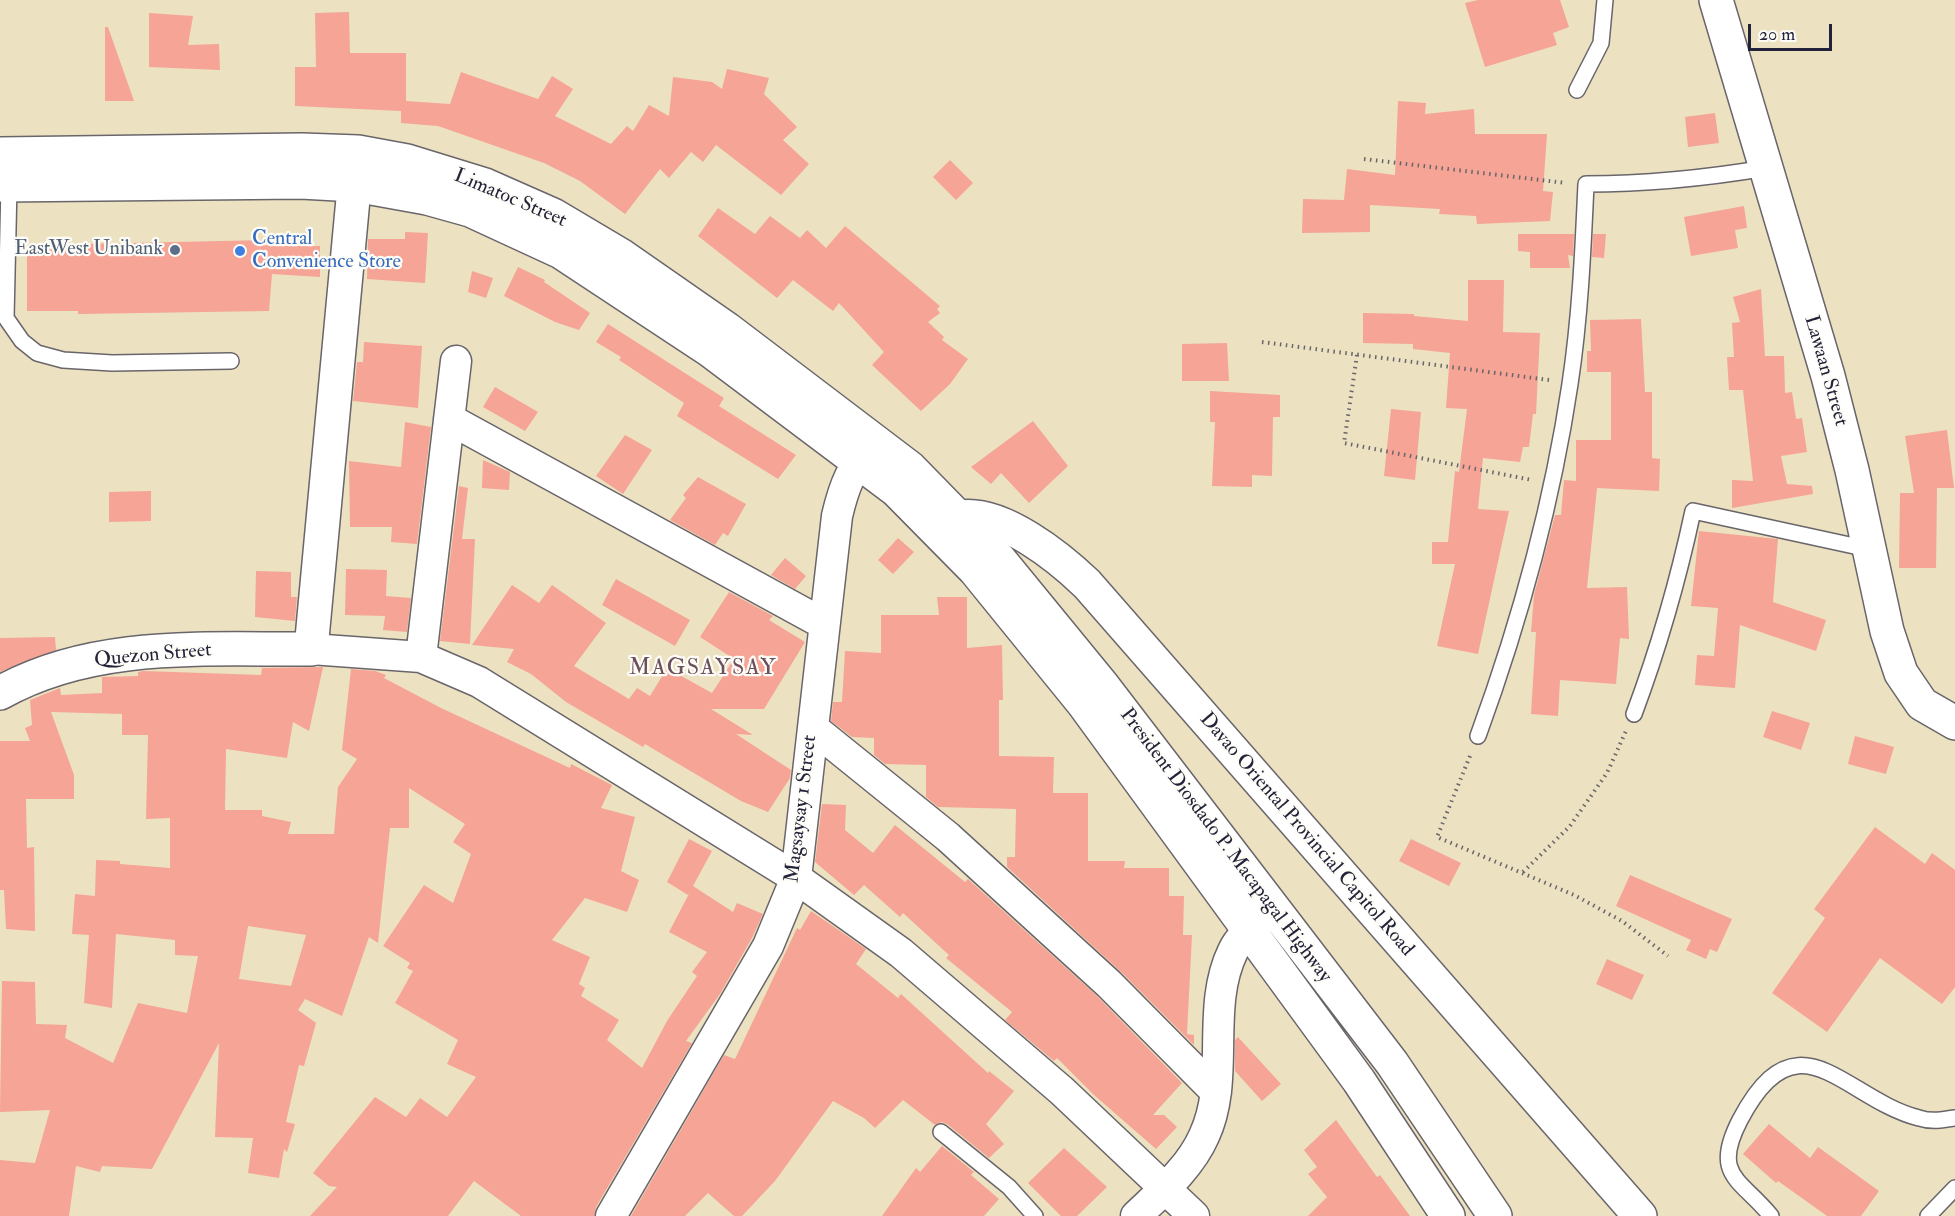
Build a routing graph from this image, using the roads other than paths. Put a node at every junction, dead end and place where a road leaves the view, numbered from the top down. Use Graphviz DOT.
graph roads {
  1 [pos="1605,0"];
  2 [pos="1716,0"];
  3 [pos="1577,90"];
  4 [pos="358,152"];
  5 [pos="1766,168"];
  6 [pos="3,175"];
  7 [pos="355,185"];
  8 [pos="231,361"];
  9 [pos="456,361"];
  10 [pos="449,419"];
  11 [pos="867,450"];
  12 [pos="937,512"];
  13 [pos="1869,549"];
  14 [pos="824,624"];
  15 [pos="311,650"];
  16 [pos="421,657"];
  17 [pos="0,693"];
  18 [pos="1634,714"];
  19 [pos="1955,723"];
  20 [pos="813,728"];
  21 [pos="1479,736"];
  22 [pos="796,878"];
  23 [pos="1273,909"];
  24 [pos="1248,931"];
  25 [pos="1216,1092"];
  26 [pos="1955,1118"];
  27 [pos="941,1132"];
  28 [pos="1955,1188"];
  29 [pos="1165,1189"];
  30 [pos="611,1216"];
  31 [pos="1035,1216"];
  32 [pos="1136,1216"];
  33 [pos="1194,1216"];
  34 [pos="1448,1216"];
  35 [pos="1495,1216"];
  36 [pos="1640,1216"];
  37 [pos="1771,1216"];
  38 [pos="1928,1216"];
  1 -- 3 [label="lane"];
  2 -- 5 [label="main road, Lawaan Street"];
  4 -- 6 [label="main road, Limatoc Street"];
  4 -- 7 [label="main road"];
  4 -- 11 [label="main road, Limatoc Street"];
  5 -- 13 [label="main road, Lawaan Street"];
  5 -- 21 [label="lane"];
  6 -- 7 [label="main road, Limatoc Street"];
  6 -- 8 [label="lane"];
  7 -- 11 [label="main road, Limatoc Street"];
  7 -- 15 [label="main road"];
  9 -- 10 [label="street"];
  10 -- 14 [label="street"];
  10 -- 16 [label="street"];
  11 -- 12 [label="main road, Limatoc Street"];
  11 -- 14 [label="street, Magsaysay 1 Street"];
  12 -- 23 [label="main road, President Diosdado P. Macapagal Highway"];
  12 -- 24 [label="main road, President Diosdado P. Macapagal Highway"];
  12 -- 36 [label="main road, Davao Oriental Provincial Capitol Road"];
  13 -- 18 [label="lane"];
  13 -- 19 [label="main road, Lawaan Street"];
  14 -- 20 [label="street, Magsaysay 1 Street"];
  15 -- 16 [label="street"];
  15 -- 17 [label="main road, Quezon Street"];
  16 -- 22 [label="street"];
  20 -- 22 [label="street, Magsaysay 1 Street"];
  20 -- 25 [label="street"];
  22 -- 29 [label="street"];
  22 -- 30 [label="street, Magsaysay 1 Street"];
  23 -- 24 [label="street"];
  23 -- 35 [label="main road, President Diosdado P. Macapagal Highway"];
  24 -- 25 [label="street"];
  24 -- 34 [label="main road, President Diosdado P. Macapagal Highway"];
  25 -- 29 [label="street"];
  26 -- 37 [label="lane"];
  27 -- 31 [label="lane"];
  28 -- 38 [label="lane"];
  29 -- 32 [label="street"];
  29 -- 33 [label="street"];
}
